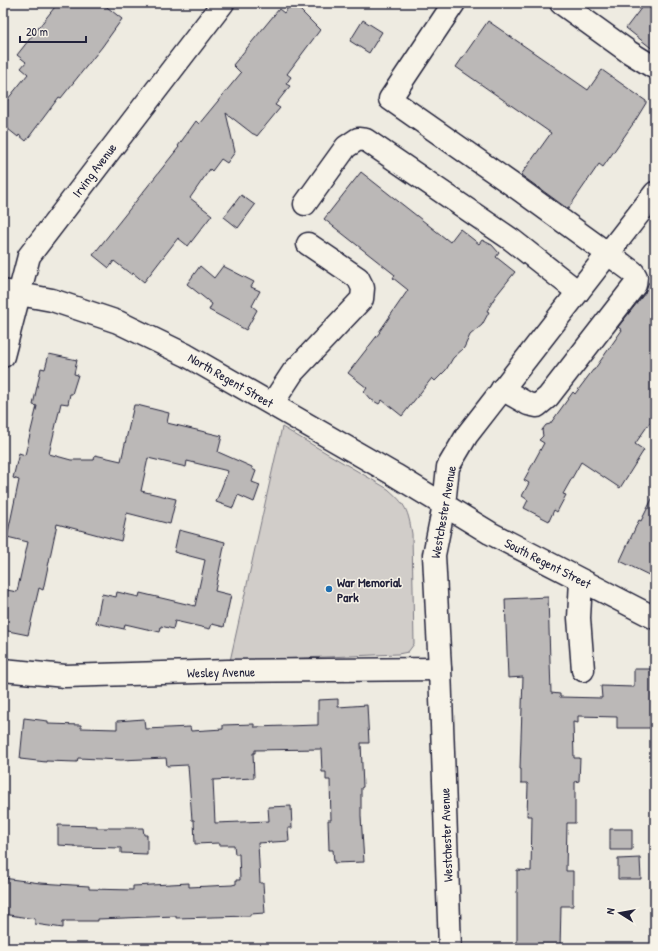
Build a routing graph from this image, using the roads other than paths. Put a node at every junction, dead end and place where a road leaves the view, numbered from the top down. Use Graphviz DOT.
graph roads {
  1 [pos="454,3"];
  2 [pos="561,3"];
  3 [pos="217,5"];
  4 [pos="655,68"];
  5 [pos="655,193"];
  6 [pos="305,204"];
  7 [pos="308,244"];
  8 [pos="607,254"];
  9 [pos="11,292"];
  10 [pos="578,292"];
  11 [pos="3,356"];
  12 [pos="502,389"];
  13 [pos="272,404"];
  14 [pos="444,505"];
  15 [pos="581,580"];
  16 [pos="655,618"];
  17 [pos="440,669"];
  18 [pos="3,670"];
  19 [pos="583,670"];
  20 [pos="450,948"];
  1 -- 8 [label="street"];
  2 -- 4 [label="street"];
  3 -- 9 [label="street, Irving Avenue"];
  5 -- 8 [label="street, Westchester Avenue"];
  6 -- 10 [label="street"];
  7 -- 13 [label="street"];
  8 -- 10 [label="street, Westchester Avenue"];
  8 -- 12 [label="street"];
  9 -- 11 [label="street, Irving Avenue"];
  9 -- 13 [label="street, North Regent Street"];
  10 -- 12 [label="street, Westchester Avenue"];
  12 -- 14 [label="street, Westchester Avenue"];
  13 -- 14 [label="street, North Regent Street"];
  14 -- 15 [label="street, South Regent Street"];
  14 -- 17 [label="street, Westchester Avenue"];
  15 -- 16 [label="street, South Regent Street"];
  15 -- 19 [label="street"];
  17 -- 18 [label="street, Wesley Avenue"];
  17 -- 20 [label="street, Westchester Avenue"];
}
